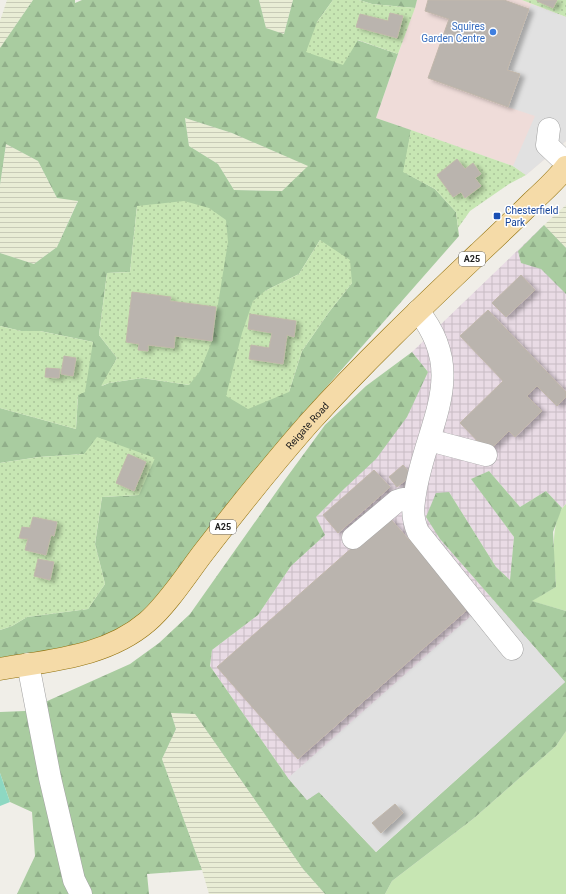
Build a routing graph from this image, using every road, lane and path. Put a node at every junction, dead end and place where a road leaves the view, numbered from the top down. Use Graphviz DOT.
graph roads {
  1 [pos="549,129"];
  2 [pos="564,172"];
  3 [pos="418,311"];
  4 [pos="426,450"];
  5 [pos="486,455"];
  6 [pos="414,499"];
  7 [pos="353,538"];
  8 [pos="512,649"];
  9 [pos="35,663"];
  10 [pos="0,668"];
  11 [pos="81,894"];
  1 -- 2 [label="lane"];
  2 -- 3 [label="main road, Reigate Road / A25"];
  3 -- 4 [label="lane"];
  3 -- 9 [label="main road, Reigate Road / A25"];
  4 -- 5 [label="lane"];
  4 -- 6 [label="lane"];
  6 -- 7 [label="lane"];
  6 -- 8 [label="lane"];
  9 -- 10 [label="main road, A25"];
  9 -- 11 [label="lane"];
}
